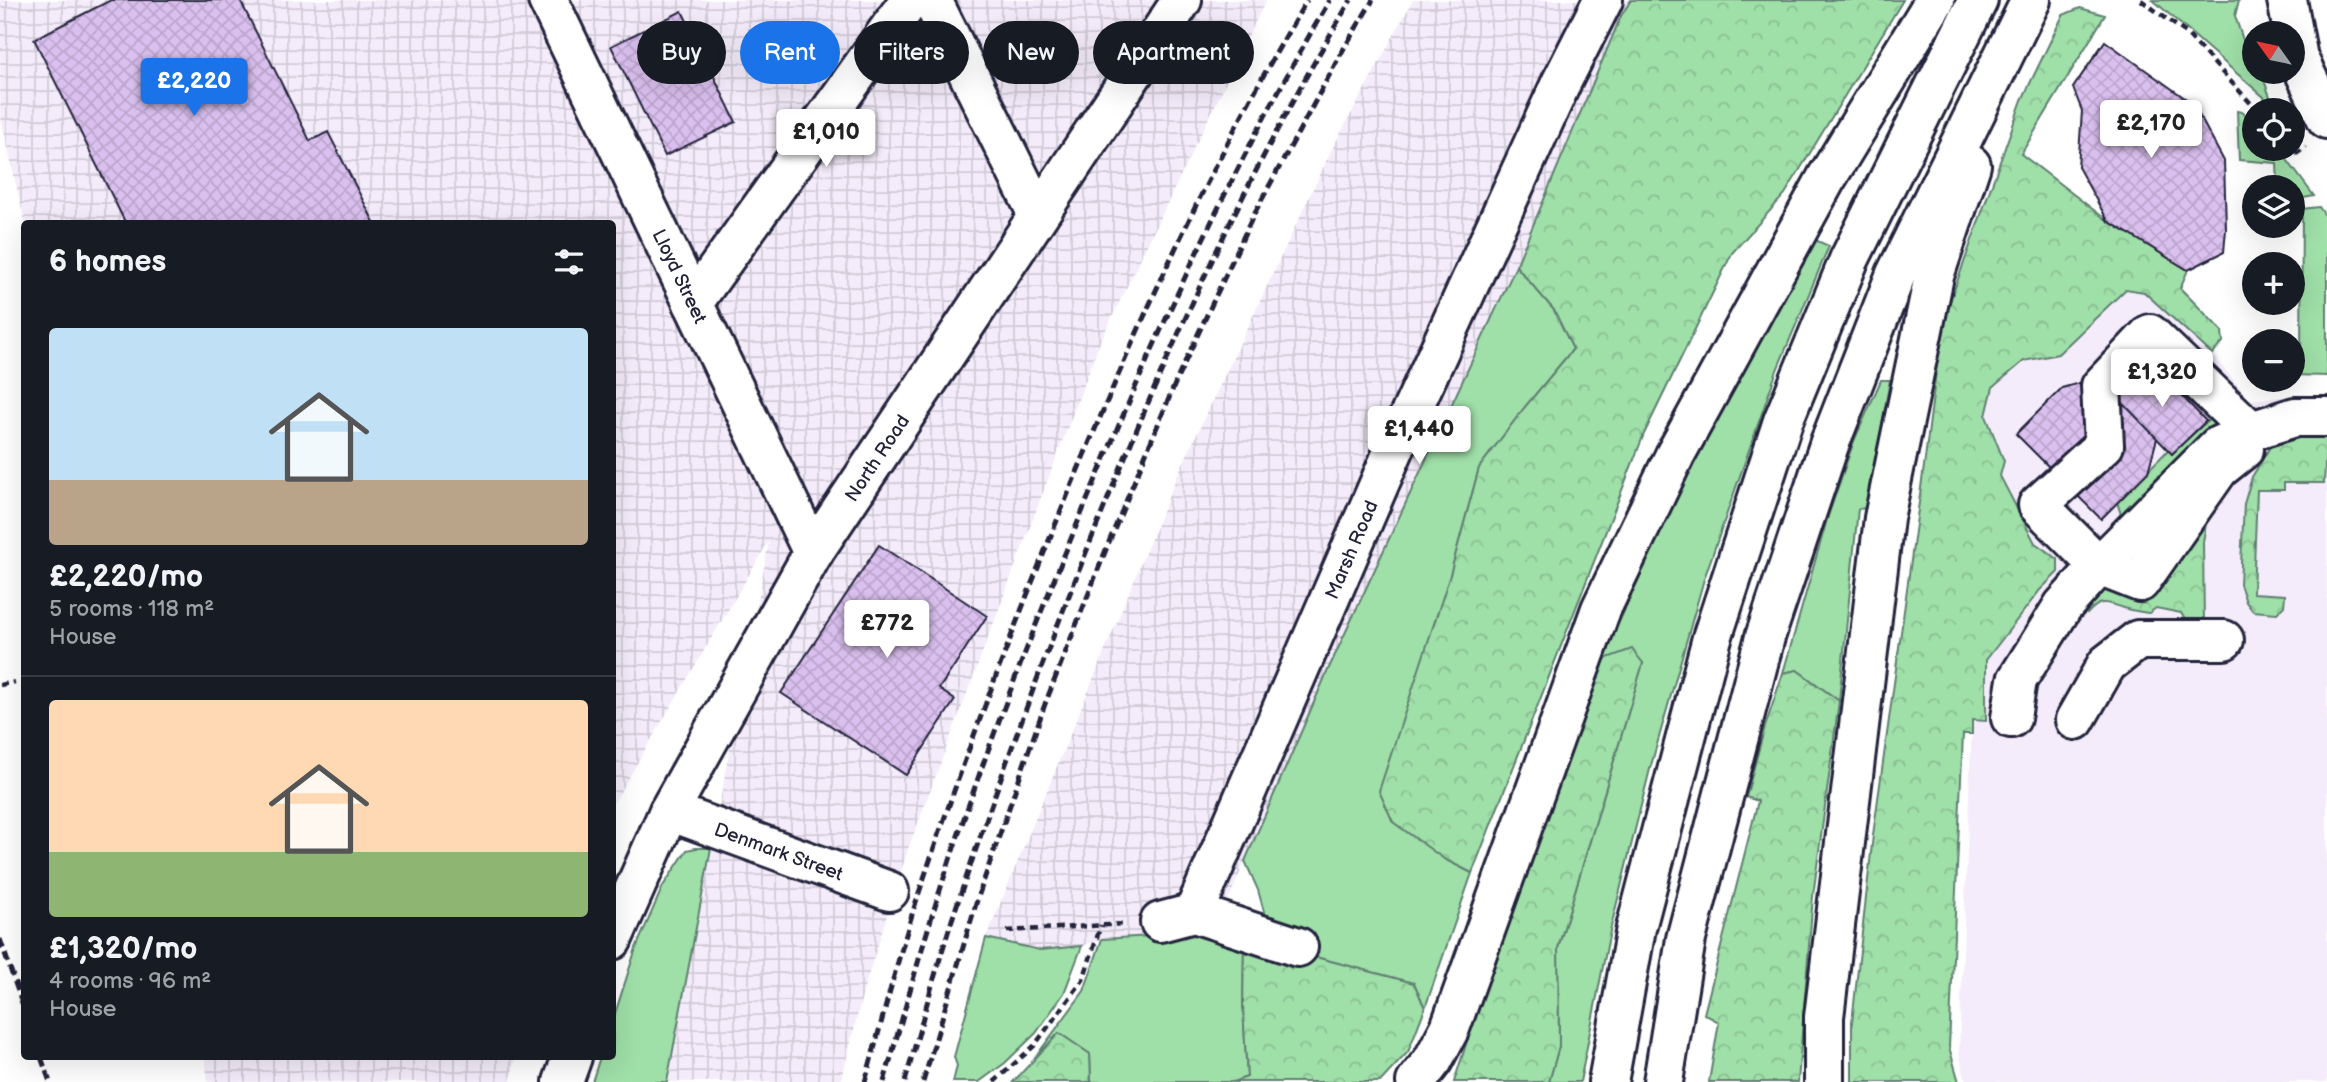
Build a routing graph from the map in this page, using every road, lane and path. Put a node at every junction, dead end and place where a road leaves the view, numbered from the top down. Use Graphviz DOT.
graph roads {
  1 [pos="548,0"];
  2 [pos="910,0"];
  3 [pos="932,0"];
  4 [pos="1182,0"];
  5 [pos="1603,0"];
  6 [pos="1935,0"];
  7 [pos="1978,0"];
  8 [pos="2141,0"];
  9 [pos="2287,0"];
  10 [pos="2026,9"];
  11 [pos="2246,98"];
  12 [pos="2327,120"];
  13 [pos="1038,215"];
  14 [pos="693,303"];
  15 [pos="2327,417"];
  16 [pos="2248,440"];
  17 [pos="813,553"];
  18 [pos="2099,566"];
  19 [pos="2224,640"];
  20 [pos="15,682"];
  21 [pos="0,685"];
  22 [pos="2011,719"];
  23 [pos="2074,720"];
  24 [pos="669,811"];
  25 [pos="889,891"];
  26 [pos="616,931"];
  27 [pos="1007,931"];
  28 [pos="1298,947"];
  29 [pos="571,1060"];
  30 [pos="563,1082"];
  31 [pos="994,1082"];
  32 [pos="1416,1082"];
  33 [pos="1608,1082"];
  34 [pos="1663,1082"];
  35 [pos="1824,1082"];
  1 -- 14 [label="main road, Lloyd Street"];
  2 -- 14 [label="main road"];
  3 -- 13 [label="main road"];
  4 -- 13 [label="main road, North Road"];
  5 -- 28 [label="main road, Marsh Road"];
  6 -- 32 [label="main road"];
  7 -- 33 [label="main road"];
  8 -- 11 [label="path"];
  9 -- 12 [label="main road"];
  10 -- 34 [label="main road"];
  10 -- 35 [label="main road"];
  13 -- 17 [label="main road, North Road"];
  14 -- 17 [label="main road, Lloyd Street"];
  15 -- 16 [label="main road"];
  16 -- 18 [label="main road"];
  16 -- 18 [label="main road"];
  17 -- 24 [label="main road, North Road"];
  18 -- 22 [label="main road"];
  19 -- 23 [label="main road"];
  20 -- 21 [label="path"];
  24 -- 25 [label="main road, Denmark Street"];
  24 -- 26 [label="main road, North Road"];
  27 -- 31 [label="path"];
  29 -- 30 [label="main road"];
}
